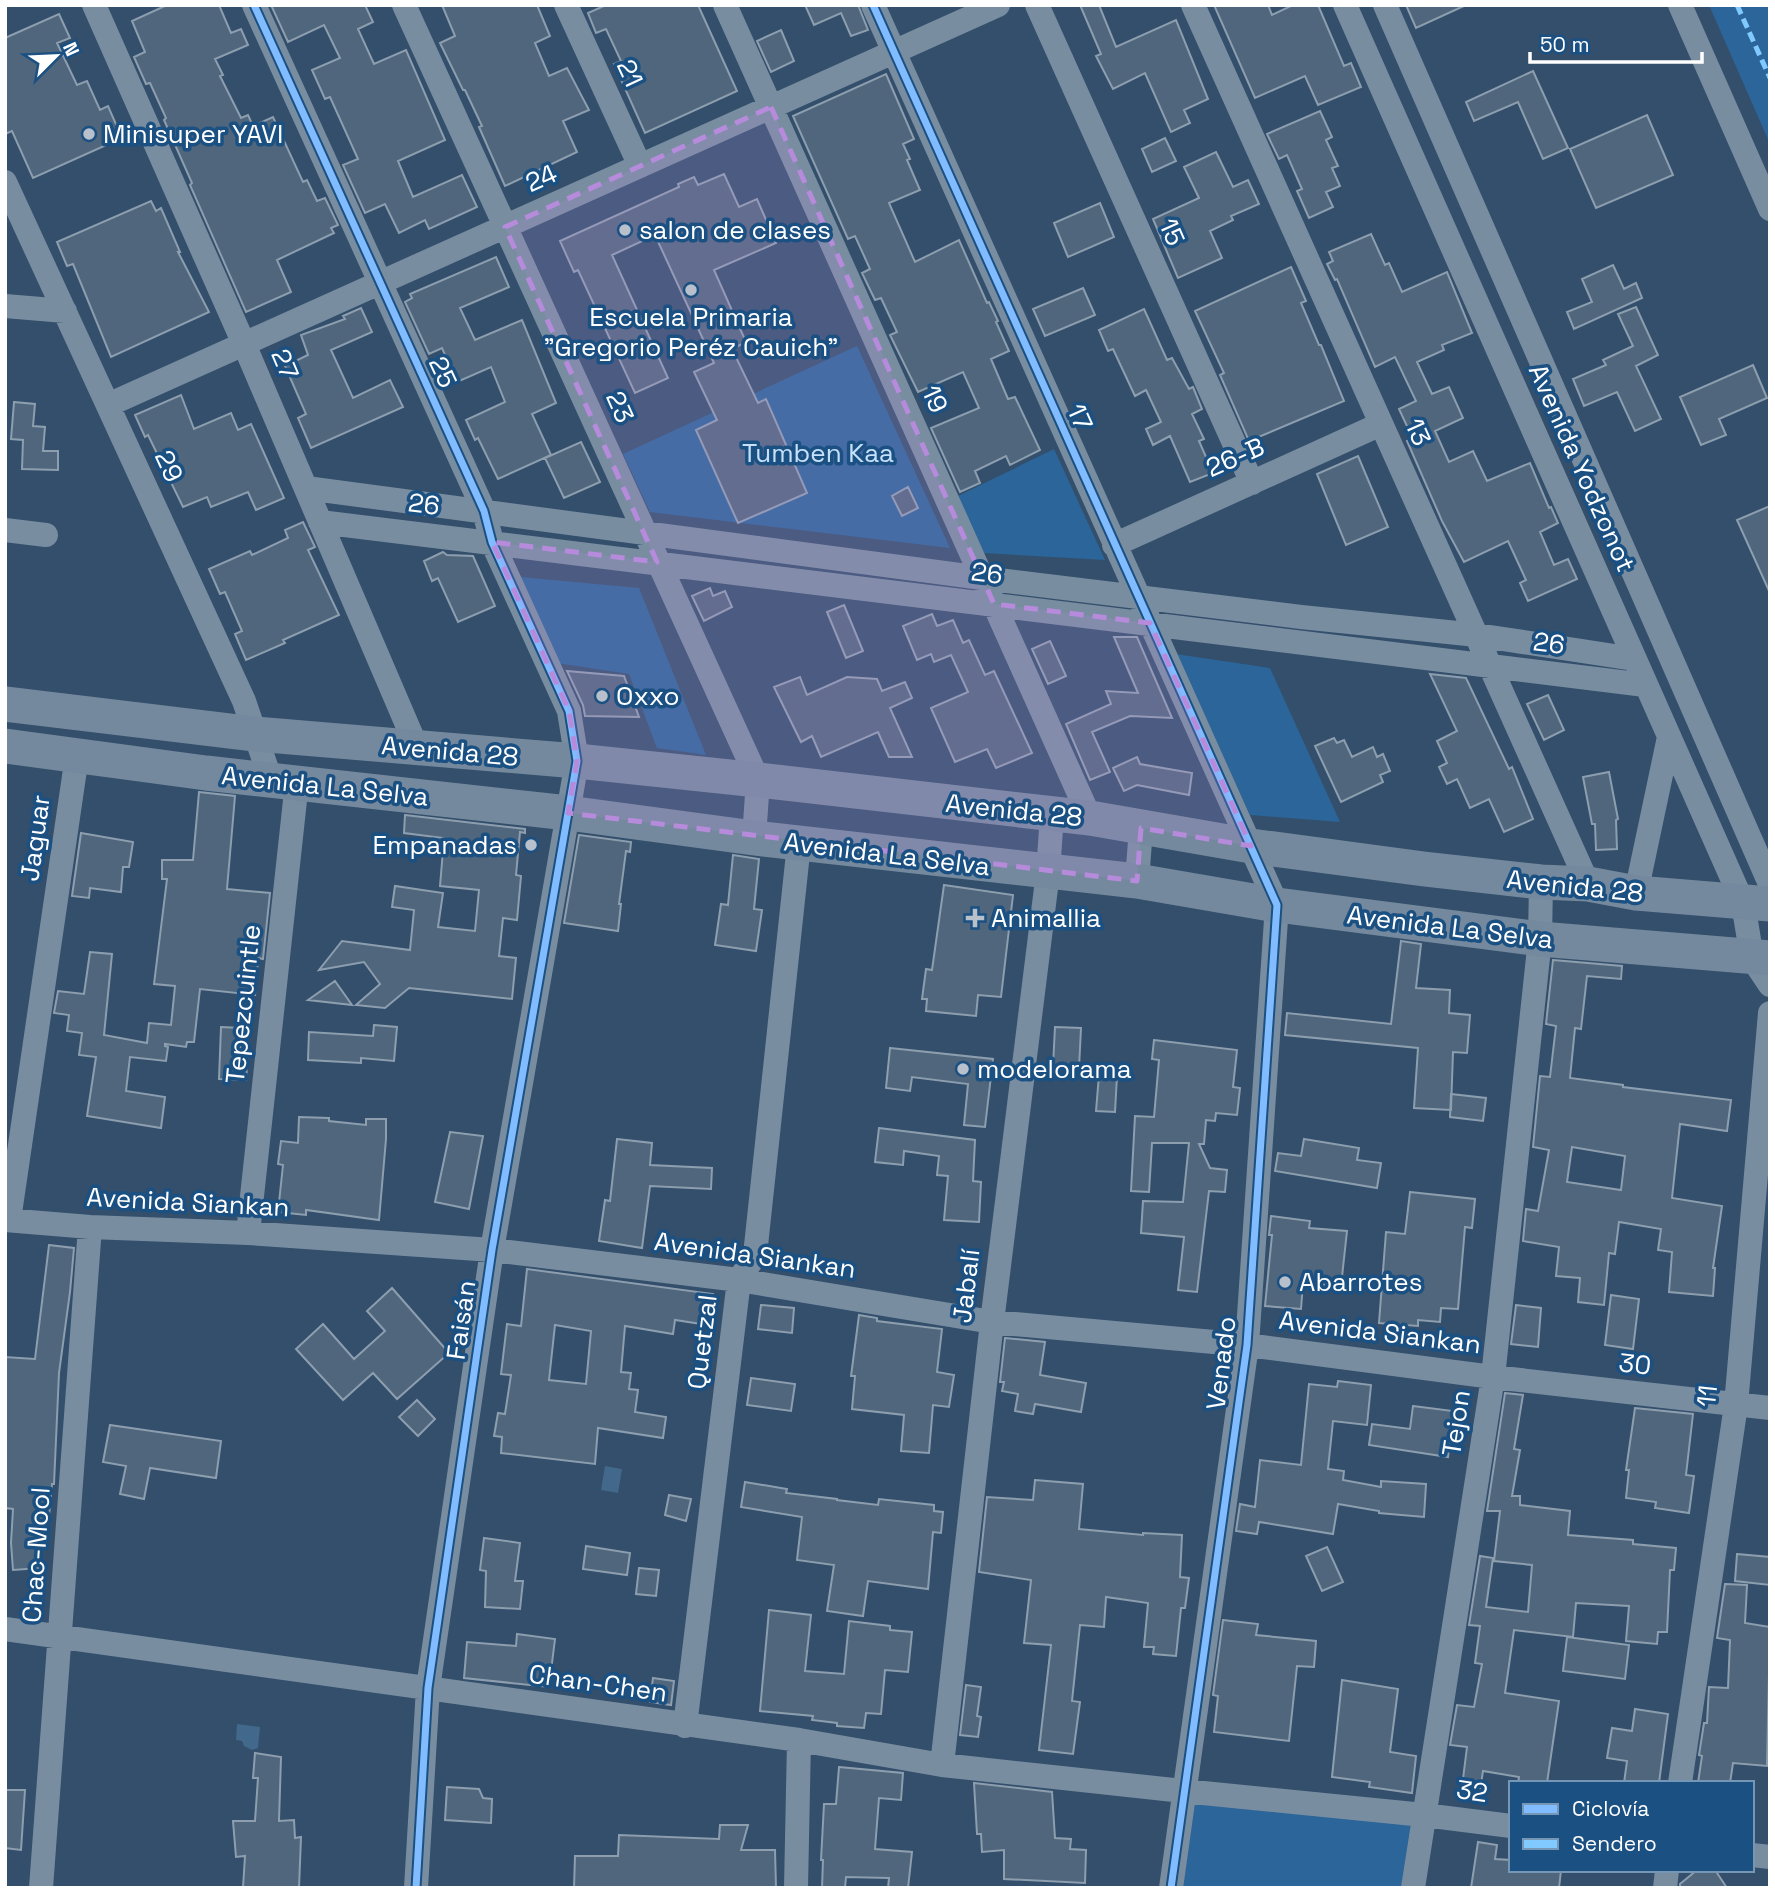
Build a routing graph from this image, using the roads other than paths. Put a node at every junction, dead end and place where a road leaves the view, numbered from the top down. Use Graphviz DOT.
graph roads {
  1 [pos="94,5"];
  2 [pos="254,5"];
  3 [pos="404,5"];
  4 [pos="566,5"];
  5 [pos="725,5"];
  6 [pos="873,5"];
  7 [pos="998,5"];
  8 [pos="1037,5"];
  9 [pos="1193,5"];
  10 [pos="1345,5"];
  11 [pos="1385,5"];
  12 [pos="1680,5"];
  13 [pos="894,52"];
  14 [pos="771,107"];
  15 [pos="640,166"];
  16 [pos="5,182"];
  17 [pos="1770,209"];
  18 [pos="505,227"];
  19 [pos="380,283"];
  20 [pos="5,306"];
  21 [pos="65,311"];
  22 [pos="244,344"];
  23 [pos="108,405"];
  24 [pos="1381,424"];
  25 [pos="1252,482"];
  26 [pos="306,488"];
  27 [pos="484,511"];
  28 [pos="320,522"];
  29 [pos="5,530"];
  30 [pos="644,532"];
  31 [pos="46,535"];
  32 [pos="492,542"];
  33 [pos="1114,545"];
  34 [pos="657,562"];
  35 [pos="982,578"];
  36 [pos="1138,597"];
  37 [pos="994,604"];
  38 [pos="1150,623"];
  39 [pos="1477,635"];
  40 [pos="1634,659"];
  41 [pos="1490,666"];
  42 [pos="1646,685"];
  43 [pos="5,704"];
  44 [pos="255,734"];
  45 [pos="1669,737"];
  46 [pos="5,746"];
  47 [pos="417,748"];
  48 [pos="77,756"];
  49 [pos="577,761"];
  50 [pos="283,780"];
  51 [pos="758,780"];
  52 [pos="568,813"];
  53 [pos="1052,815"];
  54 [pos="1090,818"];
  55 [pos="1141,828"];
  56 [pos="754,838"];
  57 [pos="799,844"];
  58 [pos="1251,846"];
  59 [pos="1048,872"];
  60 [pos="1137,881"];
  61 [pos="1541,882"];
  62 [pos="1588,884"];
  63 [pos="1636,892"];
  64 [pos="1761,897"];
  65 [pos="1277,905"];
  66 [pos="1541,939"];
  67 [pos="1764,967"];
  68 [pos="1770,1013"];
  69 [pos="7,1220"];
  70 [pos="90,1227"];
  71 [pos="248,1233"];
  72 [pos="492,1250"];
  73 [pos="739,1280"];
  74 [pos="992,1322"];
  75 [pos="1247,1345"];
  76 [pos="1493,1377"];
  77 [pos="1736,1405"];
  78 [pos="1770,1408"];
  79 [pos="5,1629"];
  80 [pos="60,1636"];
  81 [pos="428,1688"];
  82 [pos="685,1726"];
  83 [pos="799,1740"];
  84 [pos="943,1765"];
  85 [pos="1680,1781"];
  86 [pos="1184,1791"];
  87 [pos="1424,1815"];
  88 [pos="1509,1826"];
  89 [pos="41,1888"];
  90 [pos="416,1888"];
  91 [pos="796,1888"];
  92 [pos="1171,1888"];
  93 [pos="1413,1888"];
  1 -- 22 [label="street, 27"];
  2 -- 19 [label="street, 25"];
  3 -- 18 [label="street, 23"];
  4 -- 15 [label="street, 21"];
  5 -- 14 [label="street, 19"];
  6 -- 13 [label="street, 17"];
  7 -- 13 [label="street, 24"];
  8 -- 25 [label="street, 15"];
  9 -- 24 [label="street, 13"];
  10 -- 40 [label="street, Avenida Yodzonot"];
  11 -- 64 [label="street, Avenida Yodzonot"];
  12 -- 17 [label="street"];
  13 -- 14 [label="street, 24"];
  13 -- 33 [label="street, 17"];
  14 -- 15 [label="street, 24"];
  14 -- 35 [label="street, 19"];
  15 -- 18 [label="street, 24"];
  16 -- 21 [label="street, 29"];
  18 -- 19 [label="street, 24"];
  18 -- 30 [label="street, 23"];
  19 -- 22 [label="street, 24"];
  19 -- 27 [label="street, 25"];
  20 -- 21 [label="street"];
  21 -- 23 [label="street, 29"];
  22 -- 23 [label="street, 24"];
  22 -- 26 [label="street, 27"];
  23 -- 44 [label="street, 29"];
  24 -- 25 [label="street, 26-B"];
  24 -- 39 [label="street, 13"];
  25 -- 33 [label="street, 26-B"];
  26 -- 27 [label="street"];
  26 -- 28 [label="street, 27"];
  27 -- 30 [label="street"];
  27 -- 32 [label="street, 25"];
  28 -- 32 [label="street, 26"];
  28 -- 47 [label="street, 27"];
  29 -- 31 [label="street"];
  30 -- 34 [label="street, 23"];
  30 -- 35 [label="street"];
  32 -- 34 [label="street, 26"];
  32 -- 49 [label="street, 25"];
  33 -- 36 [label="street, 17"];
  34 -- 37 [label="street, 26"];
  34 -- 51 [label="street, 23"];
  35 -- 36 [label="street"];
  35 -- 37 [label="street, 19"];
  36 -- 38 [label="street, 17"];
  36 -- 39 [label="street"];
  37 -- 38 [label="street, 26"];
  37 -- 54 [label="street, 19"];
  38 -- 41 [label="street, 26"];
  38 -- 58 [label="street, 17"];
  39 -- 40 [label="street"];
  39 -- 41 [label="street, 13"];
  40 -- 42 [label="street, Avenida Yodzonot"];
  41 -- 42 [label="street, 26"];
  41 -- 62 [label="street, 13"];
  42 -- 45 [label="street, Avenida Yodzonot"];
  43 -- 44 [label="street, Avenida La Selva"];
  44 -- 47 [label="street, Avenida 28"];
  44 -- 50 [label="street, 29"];
  45 -- 63 [label="street"];
  45 -- 64 [label="street, Avenida Yodzonot"];
  46 -- 48 [label="street, Avenida La Selva"];
  47 -- 49 [label="street, Avenida 28"];
  48 -- 50 [label="street, Avenida La Selva"];
  48 -- 69 [label="street, Jaguar"];
  49 -- 51 [label="street, Avenida 28"];
  49 -- 52 [label="street, Faisán"];
  50 -- 52 [label="street, Avenida La Selva"];
  50 -- 71 [label="street, Tepezcuintle"];
  51 -- 53 [label="street, Avenida 28"];
  51 -- 56 [label="street, 23"];
  52 -- 56 [label="street, Avenida La Selva"];
  52 -- 72 [label="street, Faisán"];
  53 -- 54 [label="street, Avenida 28"];
  53 -- 59 [label="street, Jabalí"];
  54 -- 55 [label="street, Avenida 28"];
  55 -- 58 [label="street, Avenida 28"];
  55 -- 60 [label="street"];
  56 -- 57 [label="street, Avenida La Selva"];
  57 -- 59 [label="street, Avenida La Selva"];
  57 -- 73 [label="street, Quetzal"];
  58 -- 61 [label="street, Avenida 28"];
  58 -- 65 [label="street, Venado"];
  59 -- 60 [label="street, Avenida La Selva"];
  59 -- 74 [label="street, Jabalí"];
  60 -- 65 [label="street, Avenida La Selva"];
  61 -- 62 [label="street, Avenida 28"];
  61 -- 66 [label="street, Tejon"];
  62 -- 63 [label="street, Avenida 28"];
  63 -- 64 [label="street, Avenida 28"];
  64 -- 67 [label="street, Avenida Yodzonot"];
  65 -- 66 [label="street, Avenida La Selva"];
  65 -- 75 [label="street, Venado"];
  66 -- 67 [label="street, Avenida La Selva"];
  66 -- 76 [label="street, Tejon"];
  68 -- 77 [label="street, 11"];
  69 -- 70 [label="street, Avenida Siankan"];
  70 -- 71 [label="street, Avenida Siankan"];
  70 -- 80 [label="street, Chac-Mool"];
  71 -- 72 [label="street, Avenida Siankan"];
  72 -- 73 [label="street, Avenida Siankan"];
  72 -- 81 [label="street, Faisán"];
  73 -- 74 [label="street, Avenida Siankan"];
  73 -- 82 [label="street, Quetzal"];
  74 -- 75 [label="street, Avenida Siankan"];
  74 -- 84 [label="street, Jabalí"];
  75 -- 76 [label="street, Avenida Siankan"];
  75 -- 86 [label="street, Venado"];
  76 -- 77 [label="street, 30"];
  76 -- 87 [label="street, Tejon"];
  77 -- 78 [label="street, 30"];
  77 -- 85 [label="street, 11"];
  79 -- 80 [label="street, Chan-Chen"];
  80 -- 81 [label="street, Chan-Chen"];
  80 -- 89 [label="street, Chac-Mool"];
  81 -- 82 [label="street, Chan-Chen"];
  81 -- 90 [label="street, Faisán"];
  82 -- 83 [label="street, Chan-Chen"];
  83 -- 84 [label="street, Chan-Chen"];
  83 -- 91 [label="street"];
  84 -- 86 [label="street, Chan-Chen"];
  86 -- 87 [label="street, 32"];
  86 -- 92 [label="street, Venado"];
  87 -- 88 [label="street, 32"];
  87 -- 93 [label="street, Tejon"];
}
